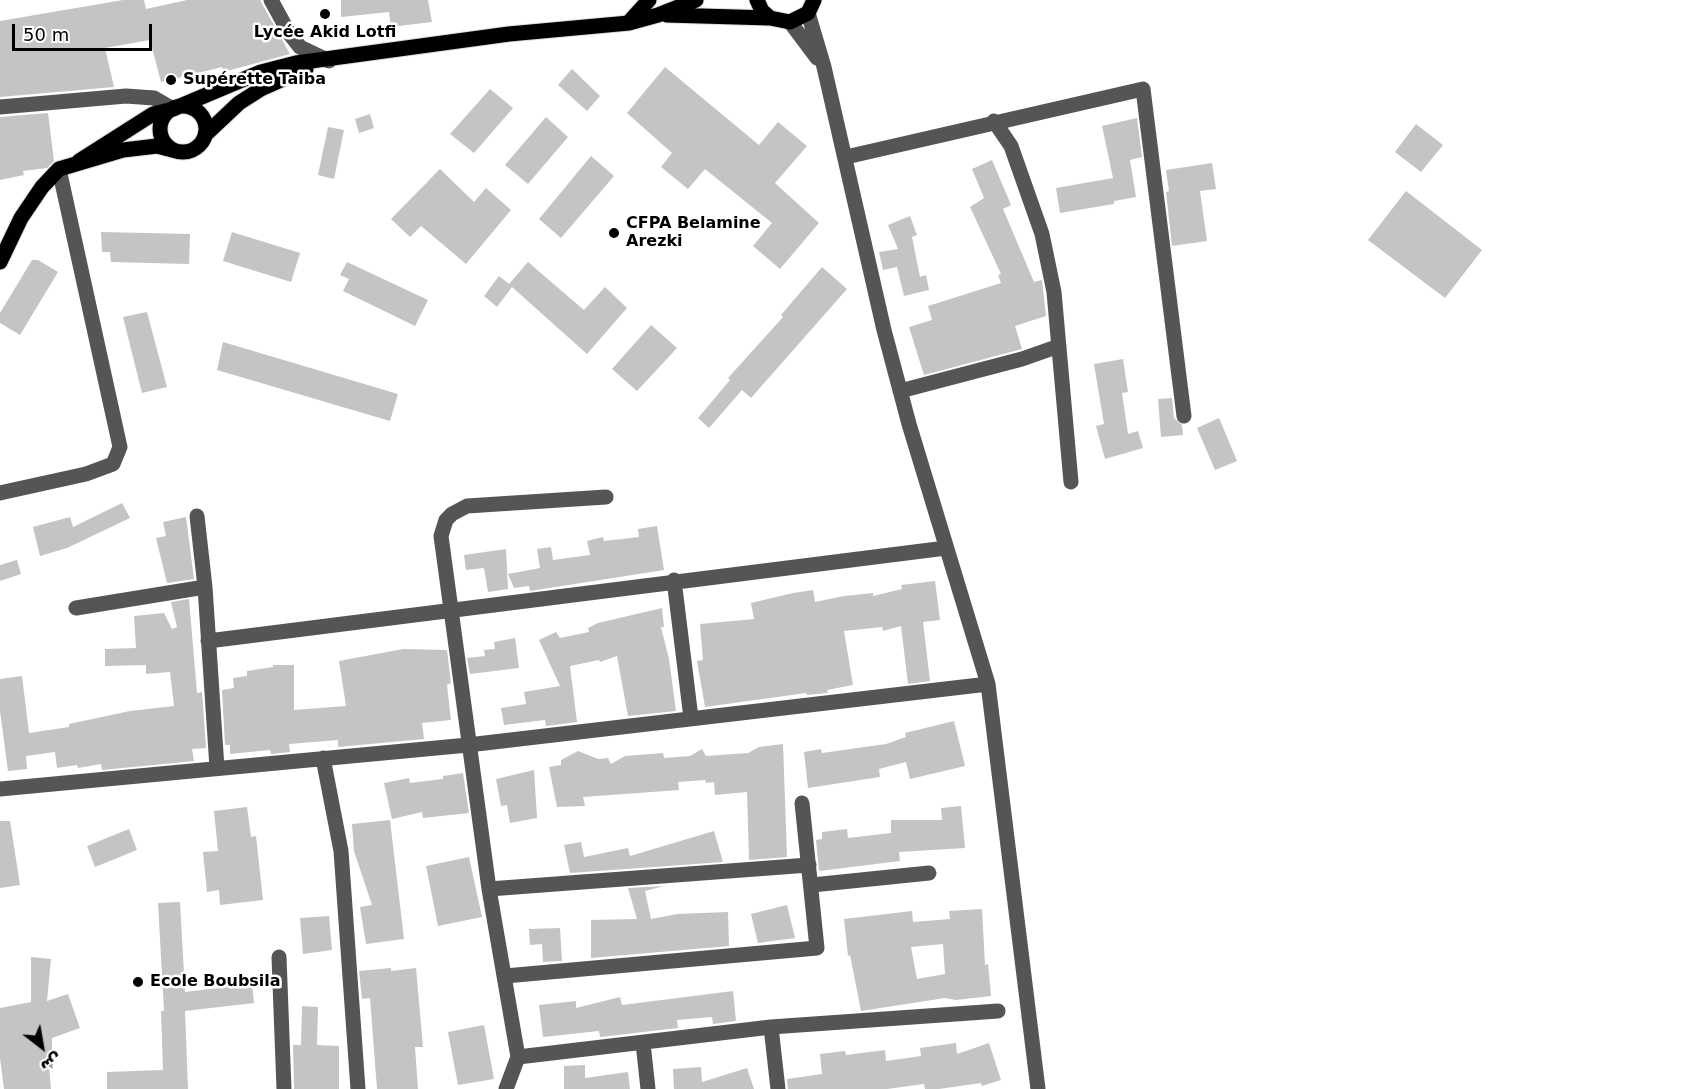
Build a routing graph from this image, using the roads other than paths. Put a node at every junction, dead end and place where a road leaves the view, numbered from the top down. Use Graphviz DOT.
graph roads {
  1 [pos="271,0"];
  2 [pos="649,0"];
  3 [pos="697,0"];
  4 [pos="757,0"];
  5 [pos="811,6"];
  6 [pos="658,15"];
  7 [pos="709,15"];
  8 [pos="770,18"];
  9 [pos="629,22"];
  10 [pos="790,22"];
  11 [pos="329,61"];
  12 [pos="824,67"];
  13 [pos="0,107"];
  14 [pos="173,109"];
  15 [pos="994,121"];
  16 [pos="205,135"];
  17 [pos="176,151"];
  18 [pos="846,157"];
  19 [pos="79,161"];
  20 [pos="58,169"];
  21 [pos="0,262"];
  22 [pos="1059,346"];
  23 [pos="900,392"];
  24 [pos="1184,416"];
  25 [pos="1071,482"];
  26 [pos="0,493"];
  27 [pos="606,496"];
  28 [pos="196,516"];
  29 [pos="946,548"];
  30 [pos="674,580"];
  31 [pos="205,587"];
  32 [pos="76,608"];
  33 [pos="449,611"];
  34 [pos="208,641"];
  35 [pos="988,684"];
  36 [pos="691,718"];
  37 [pos="468,745"];
  38 [pos="323,758"];
  39 [pos="218,768"];
  40 [pos="0,789"];
  41 [pos="802,802"];
  42 [pos="809,866"];
  43 [pos="929,873"];
  44 [pos="812,885"];
  45 [pos="489,889"];
  46 [pos="279,957"];
  47 [pos="505,976"];
  48 [pos="998,1011"];
  49 [pos="771,1027"];
  50 [pos="643,1043"];
  51 [pos="518,1057"];
  52 [pos="284,1089"];
  53 [pos="358,1089"];
  54 [pos="506,1089"];
  55 [pos="648,1089"];
  56 [pos="778,1089"];
  57 [pos="1038,1089"];
  1 -- 11 [label="street"];
  2 -- 9 [label="main road"];
  3 -- 6 [label="main road"];
  3 -- 7 [label="main road"];
  4 -- 8 [label="main road"];
  5 -- 10 [label="main road"];
  5 -- 12 [label="street"];
  6 -- 7 [label="main road"];
  6 -- 9 [label="main road"];
  7 -- 8 [label="main road"];
  8 -- 10 [label="main road"];
  9 -- 11 [label="main road"];
  10 -- 12 [label="street"];
  11 -- 14 [label="main road"];
  11 -- 16 [label="main road"];
  12 -- 18 [label="street"];
  13 -- 14 [label="street"];
  14 -- 16 [label="main road"];
  14 -- 17 [label="main road"];
  14 -- 19 [label="main road"];
  15 -- 18 [label="street"];
  15 -- 22 [label="street"];
  15 -- 24 [label="street"];
  16 -- 17 [label="main road"];
  17 -- 19 [label="main road"];
  18 -- 23 [label="street"];
  19 -- 20 [label="main road"];
  20 -- 21 [label="main road"];
  20 -- 26 [label="street"];
  22 -- 23 [label="street"];
  22 -- 25 [label="street"];
  23 -- 29 [label="street"];
  27 -- 33 [label="street"];
  28 -- 31 [label="street"];
  29 -- 30 [label="street"];
  29 -- 35 [label="street"];
  30 -- 33 [label="street"];
  30 -- 36 [label="street"];
  31 -- 32 [label="street"];
  31 -- 34 [label="street"];
  33 -- 34 [label="street"];
  33 -- 37 [label="street"];
  34 -- 39 [label="street"];
  35 -- 36 [label="street"];
  35 -- 57 [label="street"];
  36 -- 37 [label="street"];
  37 -- 38 [label="street"];
  37 -- 45 [label="street"];
  38 -- 39 [label="street"];
  38 -- 53 [label="street"];
  39 -- 40 [label="street"];
  41 -- 42 [label="street"];
  42 -- 44 [label="street"];
  42 -- 45 [label="street"];
  43 -- 44 [label="street"];
  44 -- 47 [label="street"];
  45 -- 47 [label="street"];
  46 -- 52 [label="street"];
  47 -- 51 [label="street"];
  48 -- 49 [label="street"];
  49 -- 50 [label="street"];
  49 -- 56 [label="street"];
  50 -- 51 [label="street"];
  50 -- 55 [label="street"];
  51 -- 54 [label="street"];
}
